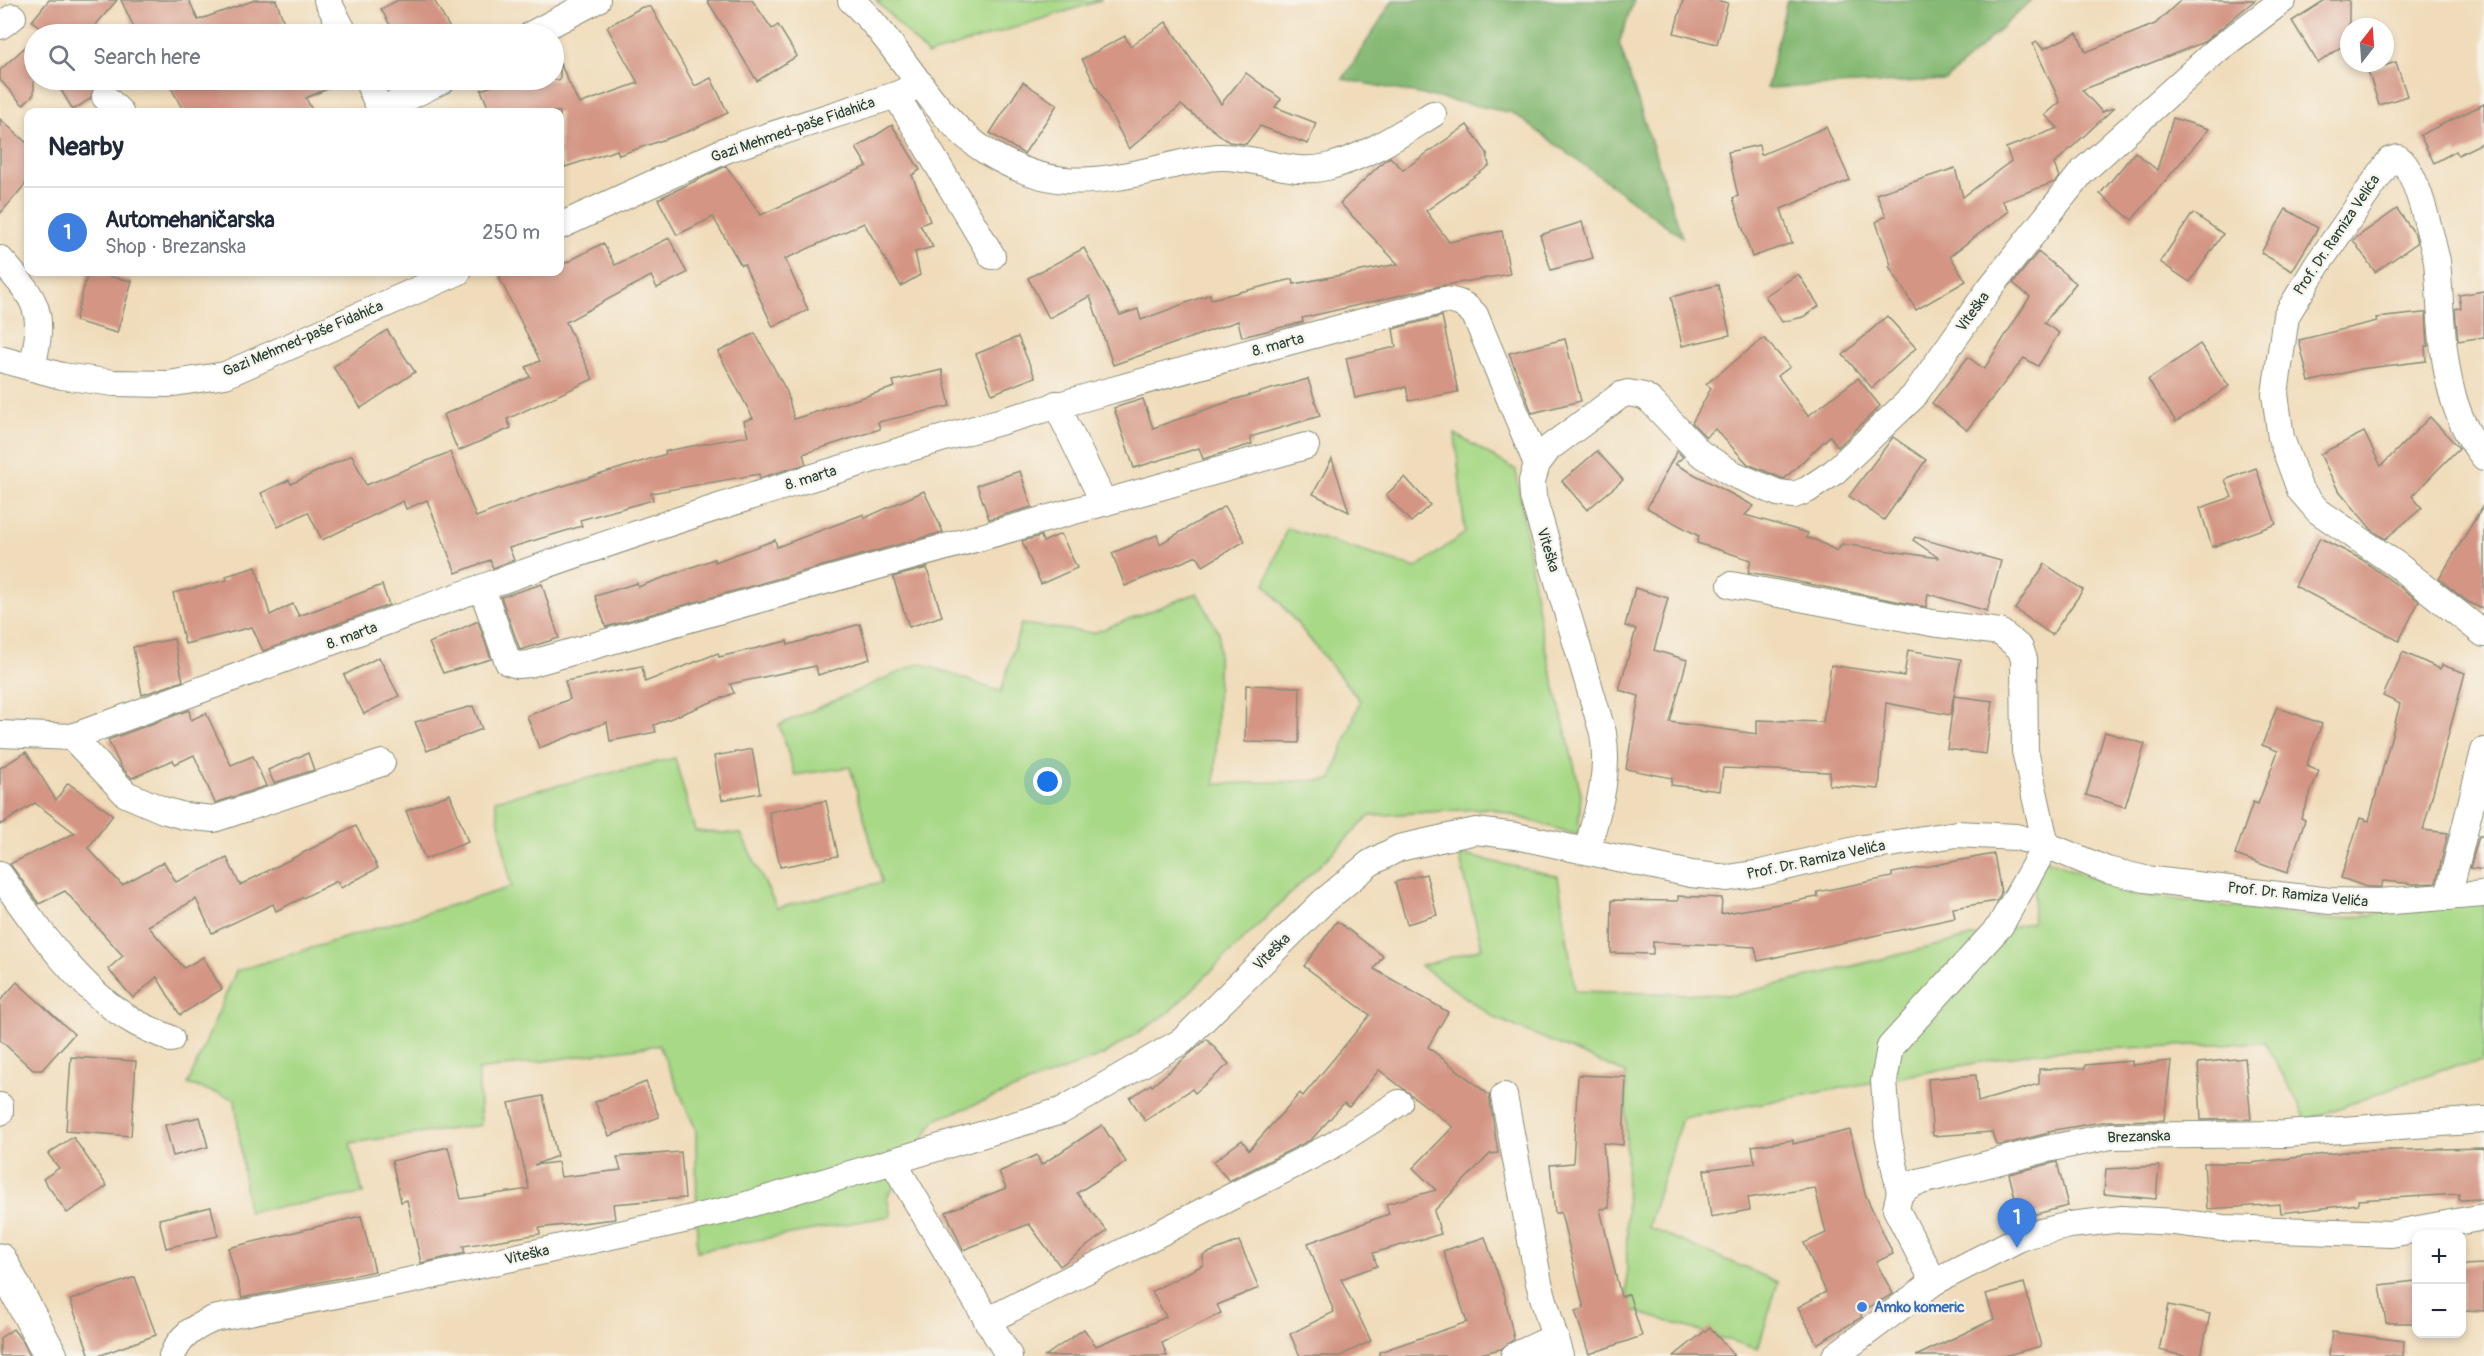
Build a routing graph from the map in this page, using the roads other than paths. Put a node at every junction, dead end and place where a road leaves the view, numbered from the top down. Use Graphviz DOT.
graph roads {
  1 [pos="327,0"];
  2 [pos="597,0"];
  3 [pos="851,0"];
  4 [pos="2283,0"];
  5 [pos="340,24"];
  6 [pos="551,24"];
  7 [pos="921,84"];
  8 [pos="370,90"];
  9 [pos="423,90"];
  10 [pos="896,95"];
  11 [pos="377,108"];
  12 [pos="387,108"];
  13 [pos="1433,114"];
  14 [pos="564,224"];
  15 [pos="992,256"];
  16 [pos="0,259"];
  17 [pos="449,276"];
  18 [pos="0,359"];
  19 [pos="32,368"];
  20 [pos="1056,404"];
  21 [pos="1306,446"];
  22 [pos="2484,457"];
  23 [pos="1537,464"];
  24 [pos="1104,503"];
  25 [pos="1731,585"];
  26 [pos="482,588"];
  27 [pos="2484,634"];
  28 [pos="0,734"];
  29 [pos="72,737"];
  30 [pos="2484,751"];
  31 [pos="382,763"];
  32 [pos="2046,845"];
  33 [pos="1587,850"];
  34 [pos="0,875"];
  35 [pos="2484,894"];
  36 [pos="2448,897"];
  37 [pos="171,1039"];
  38 [pos="1504,1096"];
  39 [pos="1399,1103"];
  40 [pos="0,1106"];
  41 [pos="0,1112"];
  42 [pos="2484,1120"];
  43 [pos="893,1162"];
  44 [pos="1900,1192"];
  45 [pos="2484,1217"];
  46 [pos="0,1260"];
  47 [pos="1934,1282"];
  48 [pos="987,1321"];
  49 [pos="1558,1346"];
  50 [pos="51,1356"];
  51 [pos="172,1356"];
  52 [pos="1009,1356"];
  53 [pos="1514,1356"];
  54 [pos="1835,1356"];
  1 -- 5 [label="street"];
  2 -- 6 [label="street"];
  3 -- 7 [label="street"];
  4 -- 23 [label="street, Viteška"];
  7 -- 10 [label="street, Gazi Mehmed-paše Fidahića"];
  7 -- 13 [label="street"];
  8 -- 11 [label="street"];
  9 -- 12 [label="street"];
  10 -- 14 [label="street, Gazi Mehmed-paše Fidahića"];
  10 -- 15 [label="street"];
  16 -- 19 [label="street"];
  17 -- 19 [label="street, Gazi Mehmed-paše Fidahića"];
  18 -- 19 [label="street, Gazi Mehmed-paše Fidahića"];
  20 -- 23 [label="street, 8. marta"];
  20 -- 24 [label="street"];
  20 -- 26 [label="street, 8. marta"];
  21 -- 24 [label="street"];
  22 -- 27 [label="street, Prof. Dr. Ramiza Velića"];
  23 -- 33 [label="street, Viteška"];
  24 -- 26 [label="street"];
  25 -- 32 [label="street"];
  26 -- 29 [label="street, 8. marta"];
  28 -- 29 [label="street, 8. marta"];
  29 -- 31 [label="street"];
  30 -- 36 [label="street"];
  32 -- 33 [label="street, Prof. Dr. Ramiza Velića"];
  32 -- 36 [label="street, Prof. Dr. Ramiza Velića"];
  32 -- 44 [label="street"];
  33 -- 43 [label="street, Viteška"];
  34 -- 37 [label="street"];
  35 -- 36 [label="street, Prof. Dr. Ramiza Velića"];
  38 -- 49 [label="street"];
  39 -- 48 [label="street"];
  40 -- 41 [label="street"];
  42 -- 44 [label="street, Brezanska"];
  43 -- 48 [label="street"];
  43 -- 51 [label="street, Viteška"];
  44 -- 47 [label="street"];
  45 -- 47 [label="street"];
  46 -- 50 [label="main road"];
  47 -- 54 [label="street"];
  48 -- 52 [label="street"];
  49 -- 53 [label="street"];
}
